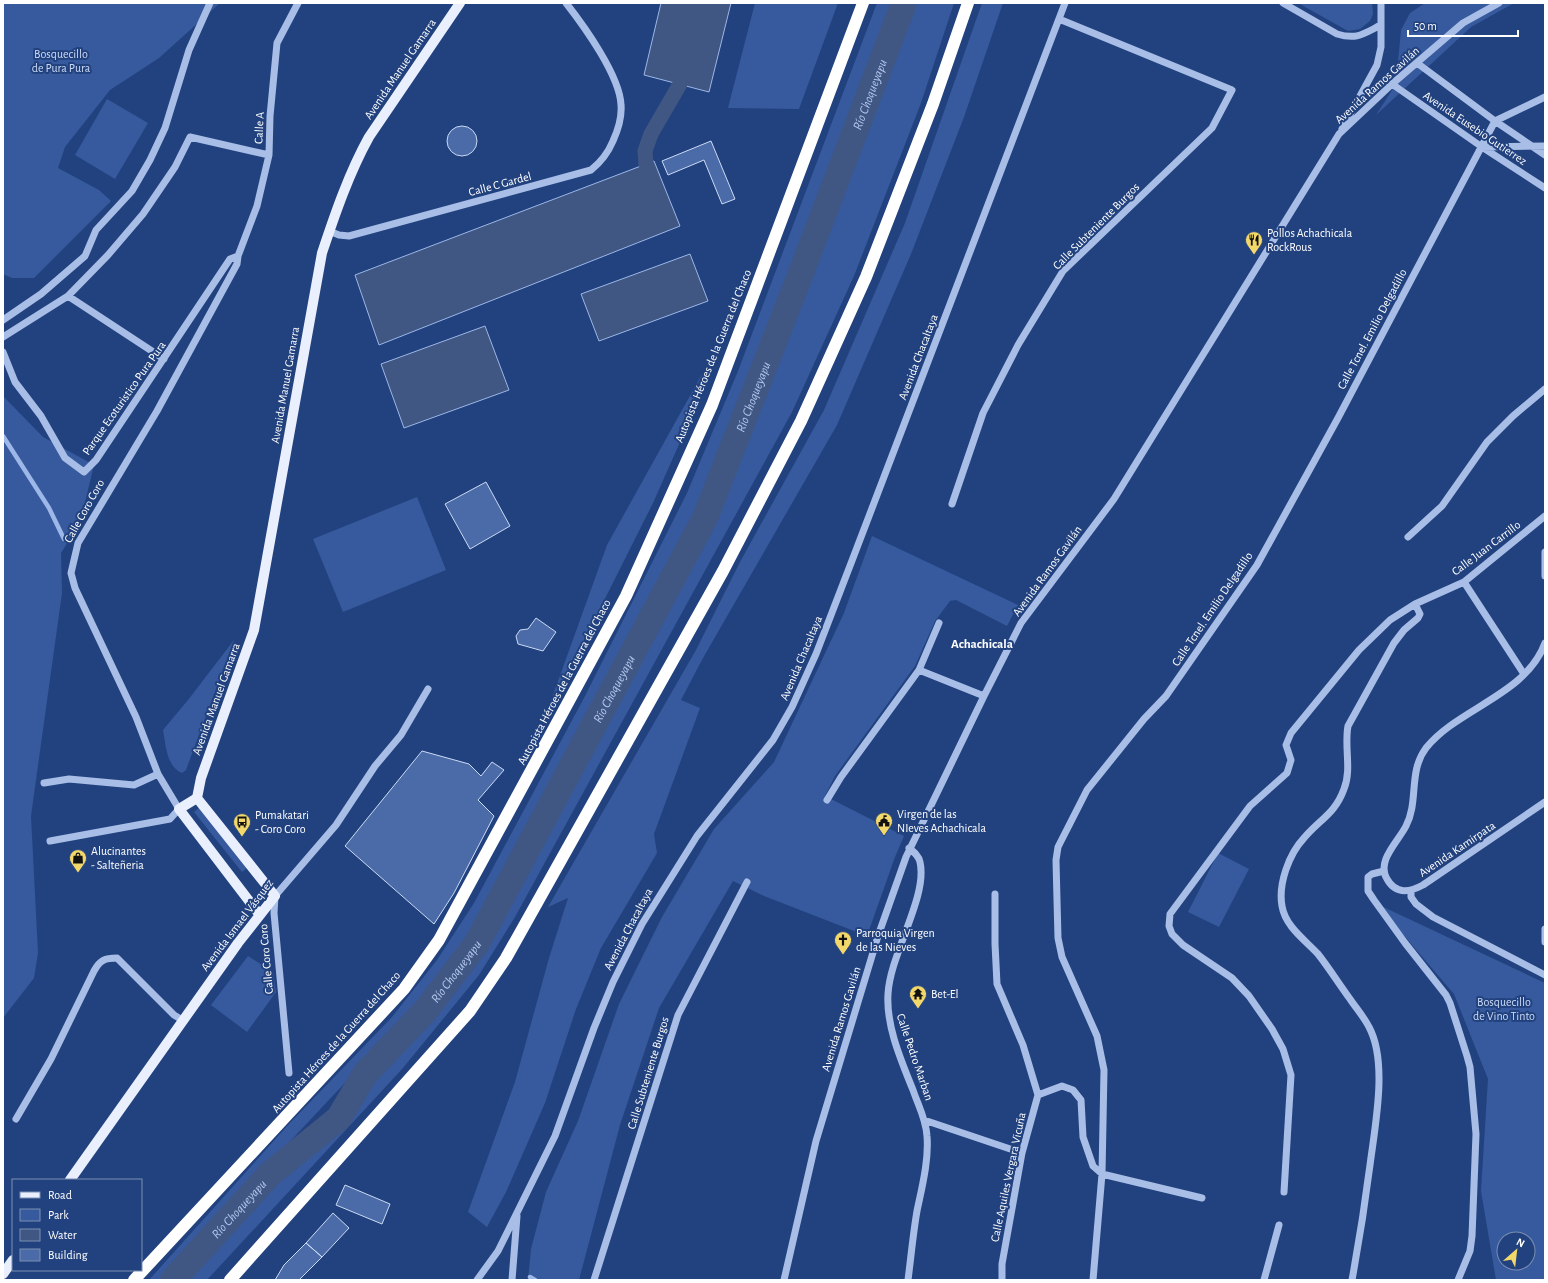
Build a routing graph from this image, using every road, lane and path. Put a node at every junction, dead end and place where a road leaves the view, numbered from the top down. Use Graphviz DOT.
graph roads {
  1 [pos="210,3"];
  2 [pos="298,3"];
  3 [pos="460,3"];
  4 [pos="566,3"];
  5 [pos="863,3"];
  6 [pos="968,3"];
  7 [pos="1065,3"];
  8 [pos="1283,3"];
  9 [pos="1381,3"];
  10 [pos="1499,3"];
  11 [pos="1059,19"];
  12 [pos="1381,24"];
  13 [pos="1417,63"];
  14 [pos="1392,84"];
  15 [pos="1545,97"];
  16 [pos="1496,121"];
  17 [pos="1339,134"];
  18 [pos="1545,146"];
  19 [pos="1533,147"];
  20 [pos="1482,148"];
  21 [pos="269,155"];
  22 [pos="1545,155"];
  23 [pos="1545,188"];
  24 [pos="329,231"];
  25 [pos="238,256"];
  26 [pos="68,296"];
  27 [pos="3,320"];
  28 [pos="3,337"];
  29 [pos="3,352"];
  30 [pos="164,359"];
  31 [pos="1545,389"];
  32 [pos="952,504"];
  33 [pos="1545,516"];
  34 [pos="1408,537"];
  35 [pos="1545,552"];
  36 [pos="1545,576"];
  37 [pos="1464,582"];
  38 [pos="1415,604"];
  39 [pos="939,623"];
  40 [pos="1545,644"];
  41 [pos="919,670"];
  42 [pos="1524,674"];
  43 [pos="428,689"];
  44 [pos="984,696"];
  45 [pos="158,774"];
  46 [pos="44,783"];
  47 [pos="197,798"];
  48 [pos="827,800"];
  49 [pos="1545,802"];
  50 [pos="179,809"];
  51 [pos="50,841"];
  52 [pos="909,848"];
  53 [pos="1384,871"];
  54 [pos="746,882"];
  55 [pos="1411,891"];
  56 [pos="996,894"];
  57 [pos="275,896"];
  58 [pos="259,914"];
  59 [pos="1545,929"];
  60 [pos="1545,942"];
  61 [pos="1545,975"];
  62 [pos="184,1021"];
  63 [pos="289,1074"];
  64 [pos="1038,1095"];
  65 [pos="16,1119"];
  66 [pos="924,1120"];
  67 [pos="1022,1153"];
  68 [pos="1102,1174"];
  69 [pos="71,1179"];
  70 [pos="1284,1192"];
  71 [pos="1202,1198"];
  72 [pos="517,1211"];
  73 [pos="1279,1225"];
  74 [pos="12,1261"];
  75 [pos="3,1274"];
  76 [pos="134,1280"];
  77 [pos="230,1280"];
  78 [pos="477,1280"];
  79 [pos="512,1280"];
  80 [pos="594,1280"];
  81 [pos="784,1280"];
  82 [pos="908,1280"];
  83 [pos="1002,1280"];
  84 [pos="1093,1280"];
  85 [pos="1264,1280"];
  86 [pos="1352,1280"];
  87 [pos="1458,1280"];
  1 -- 27 [label="street"];
  2 -- 21 [label="street, Calle A"];
  3 -- 24 [label="main road, Avenida Manuel Gamarra"];
  4 -- 24 [label="street, Calle C Gardel"];
  5 -- 76 [label="highway, Autopista Héroes de la Guerra del Chaco"];
  6 -- 77 [label="highway"];
  7 -- 11 [label="street, Avenida Chacaltaya"];
  8 -- 12 [label="street"];
  9 -- 12 [label="street"];
  10 -- 13 [label="street, Avenida Ramos Gavilán"];
  11 -- 32 [label="street, Calle Subteniente Burgos"];
  11 -- 72 [label="street, Avenida Chacaltaya"];
  12 -- 17 [label="street"];
  13 -- 14 [label="street, Avenida Ramos Gavilán"];
  13 -- 16 [label="street, Avenida Eusebio Gutierrez"];
  14 -- 17 [label="street, Avenida Ramos Gavilán"];
  14 -- 20 [label="street, Avenida Eusebio Gutierrez"];
  15 -- 16 [label="street"];
  16 -- 19 [label="street, Avenida Eusebio Gutierrez"];
  16 -- 20 [label="street, Calle Tcnel. Emilio Delgadillo"];
  17 -- 44 [label="street, Avenida Ramos Gavilán"];
  18 -- 19 [label="street"];
  19 -- 20 [label="street"];
  19 -- 22 [label="street, Avenida Eusebio Gutierrez"];
  20 -- 23 [label="street, Avenida Eusebio Gutierrez"];
  20 -- 68 [label="street, Calle Tcnel. Emilio Delgadillo"];
  21 -- 25 [label="street, Calle A"];
  21 -- 26 [label="street"];
  24 -- 47 [label="main road, Avenida Manuel Gamarra"];
  25 -- 30 [label="street, Parque Ecoturistico Pura Pura"];
  25 -- 45 [label="street, Calle Coro Coro"];
  26 -- 28 [label="street"];
  26 -- 30 [label="street"];
  29 -- 30 [label="street, Parque Ecoturistico Pura Pura"];
  31 -- 34 [label="street"];
  33 -- 37 [label="street, Calle Juan Carrillo"];
  35 -- 36 [label="street"];
  37 -- 38 [label="street, Calle Juan Carrillo"];
  37 -- 42 [label="street"];
  38 -- 70 [label="street, Calle Juan Carrillo"];
  38 -- 86 [label="street"];
  39 -- 41 [label="street"];
  40 -- 42 [label="street"];
  41 -- 44 [label="street"];
  41 -- 48 [label="street"];
  42 -- 53 [label="street"];
  43 -- 57 [label="street, Avenida Ismael Vásquez"];
  44 -- 52 [label="street, Avenida Ramos Gavilán"];
  45 -- 46 [label="street"];
  45 -- 50 [label="street, Calle Coro Coro"];
  47 -- 50 [label="main road"];
  47 -- 57 [label="main road"];
  49 -- 55 [label="street, Avenida Kamirpata"];
  50 -- 51 [label="street"];
  50 -- 58 [label="main road, Calle Coro Coro"];
  52 -- 66 [label="street, Calle Pedro Marban"];
  52 -- 81 [label="street, Avenida Ramos Gavilán"];
  53 -- 55 [label="street, Avenida Kamirpata"];
  53 -- 87 [label="street"];
  54 -- 80 [label="street, Calle Subteniente Burgos"];
  55 -- 61 [label="street"];
  56 -- 64 [label="street"];
  57 -- 58 [label="main road, Avenida Ismael Vásquez"];
  57 -- 63 [label="street, Calle Coro Coro"];
  58 -- 62 [label="main road, Avenida Ismael Vásquez"];
  59 -- 60 [label="street"];
  62 -- 65 [label="street"];
  62 -- 69 [label="main road, Avenida Ismael Vásquez"];
  64 -- 67 [label="street, Calle Aquiles Vergara Vicuña"];
  64 -- 68 [label="street"];
  66 -- 67 [label="street"];
  66 -- 82 [label="street, Calle Pedro Marban"];
  67 -- 83 [label="street, Calle Aquiles Vergara Vicuña"];
  68 -- 71 [label="street"];
  68 -- 84 [label="street, Calle Tcnel. Emilio Delgadillo"];
  72 -- 78 [label="street, Avenida Chacaltaya"];
  72 -- 79 [label="street"];
  73 -- 85 [label="street"];
  74 -- 75 [label="main road"];
}
